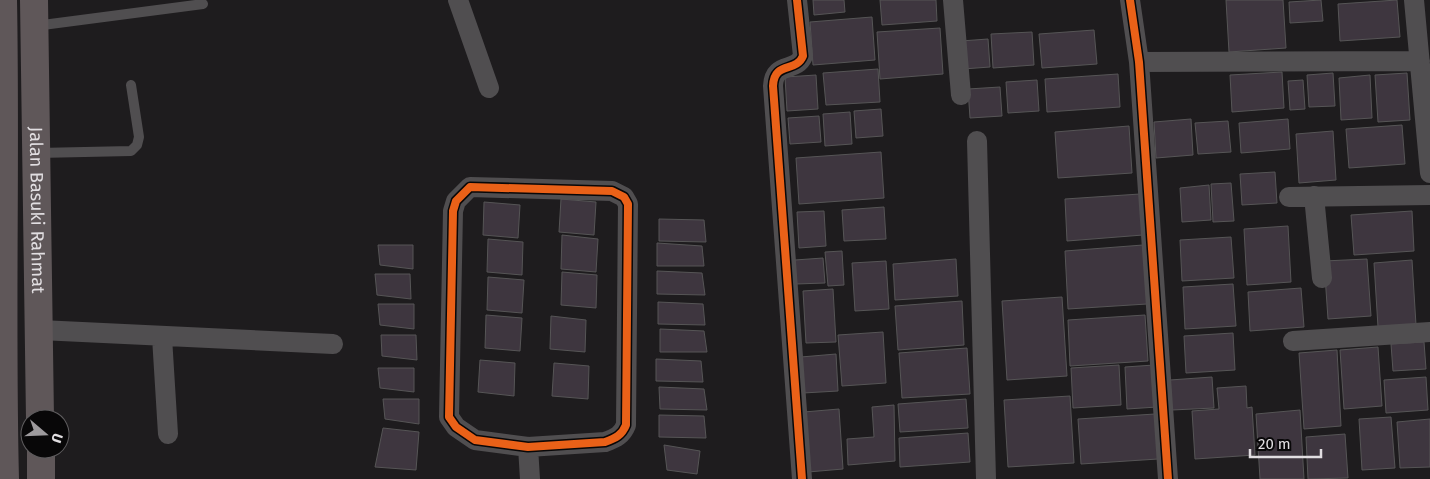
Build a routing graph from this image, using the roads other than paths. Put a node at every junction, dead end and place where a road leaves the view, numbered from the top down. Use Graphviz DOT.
graph roads {
  1 [pos="458,0"];
  2 [pos="797,0"];
  3 [pos="953,0"];
  4 [pos="1130,0"];
  5 [pos="1414,0"];
  6 [pos="204,4"];
  7 [pos="2,8"];
  8 [pos="34,13"];
  9 [pos="1420,60"];
  10 [pos="1139,62"];
  11 [pos="131,85"];
  12 [pos="2,86"];
  13 [pos="489,88"];
  14 [pos="961,95"];
  15 [pos="2,117"];
  16 [pos="977,141"];
  17 [pos="38,153"];
  18 [pos="1430,173"];
  19 [pos="1430,195"];
  20 [pos="1314,196"];
  21 [pos="1289,197"];
  22 [pos="1322,278"];
  23 [pos="40,330"];
  24 [pos="1430,332"];
  25 [pos="162,337"];
  26 [pos="1293,341"];
  27 [pos="333,344"];
  28 [pos="1,367"];
  29 [pos="40,409"];
  30 [pos="168,434"];
  31 [pos="528,447"];
  32 [pos="40,459"];
  33 [pos="5,479"];
  34 [pos="40,479"];
  35 [pos="530,479"];
  36 [pos="802,479"];
  37 [pos="986,479"];
  38 [pos="1168,479"];
  1 -- 13 [label="street"];
  2 -- 36 [label="street"];
  3 -- 14 [label="street"];
  4 -- 10 [label="street"];
  5 -- 9 [label="street"];
  6 -- 8 [label="lane"];
  7 -- 12 [label="highway, Jalan Basuki Rahmat"];
  8 -- 17 [label="highway, Jalan Basuki Rahmat"];
  9 -- 10 [label="street"];
  9 -- 18 [label="street"];
  10 -- 38 [label="street"];
  11 -- 17 [label="lane"];
  12 -- 15 [label="highway, Jalan Basuki Rahmat"];
  15 -- 28 [label="highway, Jalan Basuki Rahmat"];
  16 -- 37 [label="street"];
  17 -- 23 [label="highway, Jalan Basuki Rahmat"];
  19 -- 20 [label="street"];
  20 -- 21 [label="street"];
  20 -- 22 [label="street"];
  23 -- 25 [label="street"];
  23 -- 29 [label="highway, Jalan Basuki Rahmat"];
  24 -- 26 [label="street"];
  25 -- 27 [label="street"];
  25 -- 30 [label="street"];
  28 -- 33 [label="highway, Jalan Basuki Rahmat"];
  31 -- 31 [label="street"];
  31 -- 35 [label="street"];
  32 -- 34 [label="highway"];
}
